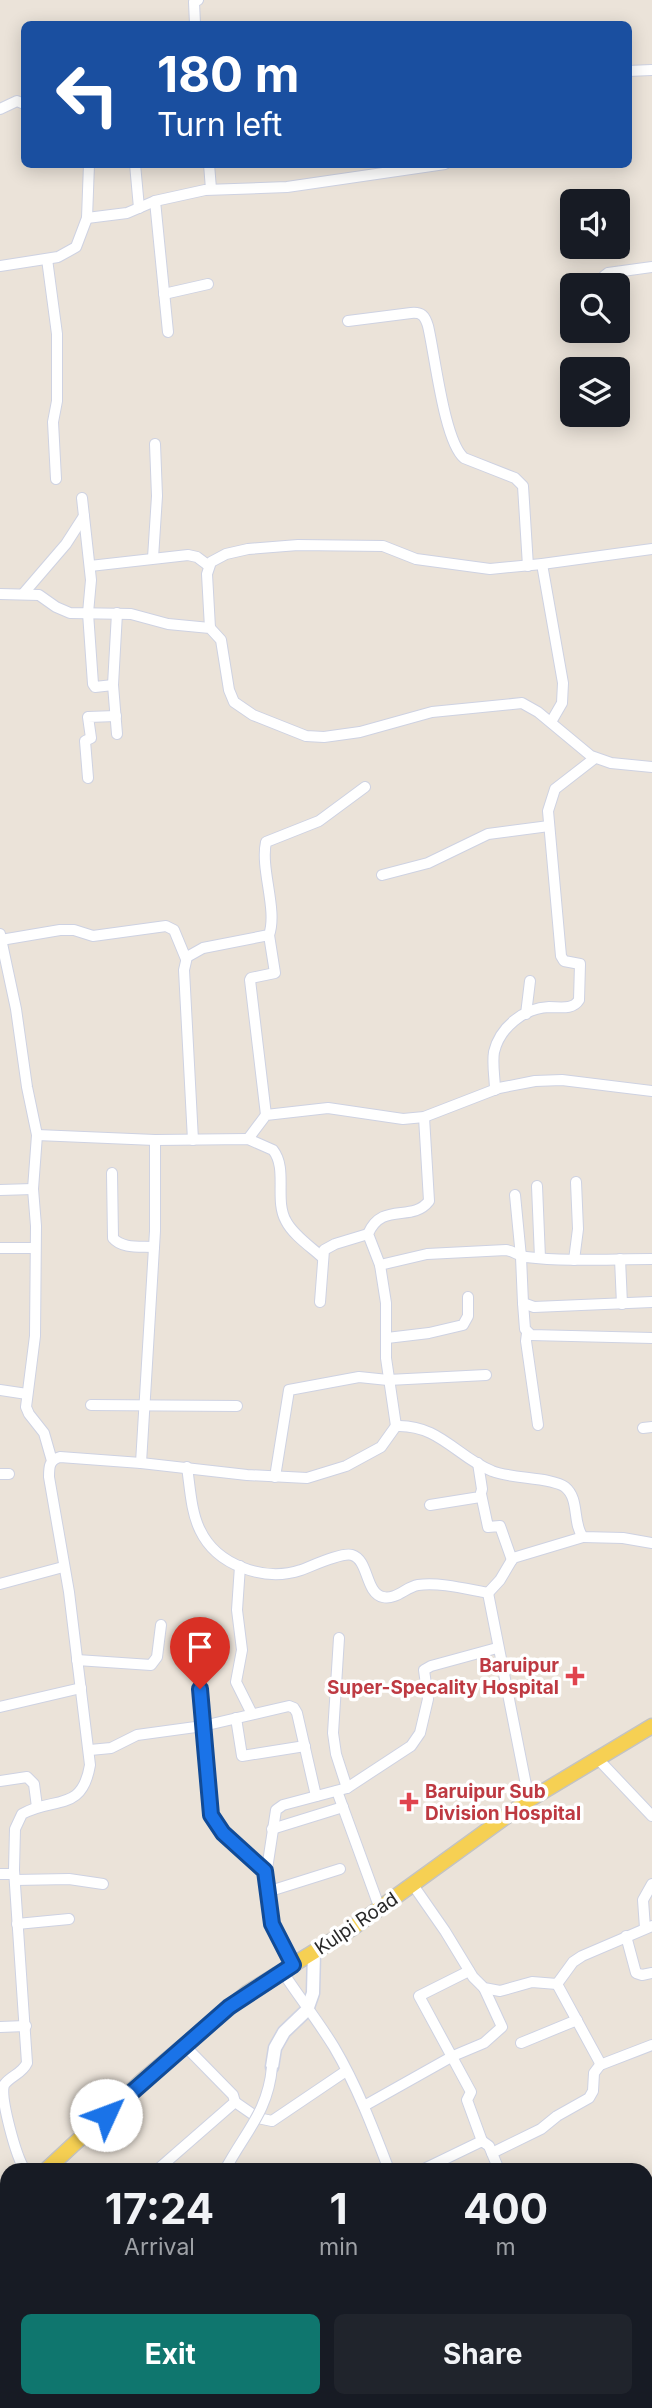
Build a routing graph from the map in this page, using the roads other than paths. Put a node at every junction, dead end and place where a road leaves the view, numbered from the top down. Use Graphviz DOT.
graph roads {
  1 [pos="198,0"];
  2 [pos="195,21"];
  3 [pos="652,70"];
  4 [pos="632,71"];
  5 [pos="21,103"];
  6 [pos="0,109"];
  7 [pos="89,168"];
  8 [pos="135,168"];
  9 [pos="209,168"];
  10 [pos="418,168"];
  11 [pos="211,189"];
  12 [pos="155,201"];
  13 [pos="139,208"];
  14 [pos="87,218"];
  15 [pos="47,259"];
  16 [pos="0,266"];
  17 [pos="652,267"];
  18 [pos="607,273"];
  19 [pos="208,284"];
  20 [pos="164,294"];
  21 [pos="348,321"];
  22 [pos="168,331"];
  23 [pos="155,444"];
  24 [pos="56,479"];
  25 [pos="82,498"];
  26 [pos="84,516"];
  27 [pos="652,549"];
  28 [pos="153,558"];
  29 [pos="542,564"];
  30 [pos="90,566"];
  31 [pos="208,566"];
  32 [pos="528,566"];
  33 [pos="0,594"];
  34 [pos="23,594"];
  35 [pos="88,613"];
  36 [pos="117,613"];
  37 [pos="210,628"];
  38 [pos="113,685"];
  39 [pos="116,716"];
  40 [pos="551,722"];
  41 [pos="117,734"];
  42 [pos="595,758"];
  43 [pos="652,767"];
  44 [pos="88,778"];
  45 [pos="365,787"];
  46 [pos="549,826"];
  47 [pos="382,874"];
  48 [pos="269,935"];
  49 [pos="1,937"];
  50 [pos="186,959"];
  51 [pos="530,981"];
  52 [pos="0,985"];
  53 [pos="12,985"];
  54 [pos="526,1014"];
  55 [pos="495,1090"];
  56 [pos="652,1091"];
  57 [pos="266,1115"];
  58 [pos="424,1117"];
  59 [pos="37,1135"];
  60 [pos="193,1139"];
  61 [pos="248,1139"];
  62 [pos="155,1140"];
  63 [pos="112,1173"];
  64 [pos="576,1182"];
  65 [pos="537,1186"];
  66 [pos="0,1189"];
  67 [pos="33,1189"];
  68 [pos="515,1195"];
  69 [pos="368,1234"];
  70 [pos="154,1247"];
  71 [pos="0,1248"];
  72 [pos="35,1248"];
  73 [pos="322,1257"];
  74 [pos="522,1257"];
  75 [pos="540,1258"];
  76 [pos="620,1259"];
  77 [pos="652,1259"];
  78 [pos="574,1260"];
  79 [pos="380,1265"];
  80 [pos="468,1297"];
  81 [pos="320,1302"];
  82 [pos="652,1302"];
  83 [pos="523,1303"];
  84 [pos="622,1304"];
  85 [pos="527,1333"];
  86 [pos="387,1338"];
  87 [pos="652,1338"];
  88 [pos="486,1375"];
  89 [pos="387,1380"];
  90 [pos="0,1390"];
  91 [pos="27,1395"];
  92 [pos="91,1405"];
  93 [pos="144,1405"];
  94 [pos="237,1406"];
  95 [pos="538,1425"];
  96 [pos="396,1426"];
  97 [pos="52,1461"];
  98 [pos="141,1462"];
  99 [pos="478,1463"];
  100 [pos="187,1467"];
  101 [pos="275,1477"];
  102 [pos="481,1494"];
  103 [pos="430,1505"];
  104 [pos="583,1537"];
  105 [pos="652,1543"];
  106 [pos="512,1560"];
  107 [pos="240,1566"];
  108 [pos="63,1567"];
  109 [pos="0,1584"];
  110 [pos="488,1593"];
  111 [pos="161,1625"];
  112 [pos="339,1638"];
  113 [pos="497,1648"];
  114 [pos="77,1660"];
  115 [pos="81,1688"];
  116 [pos="200,1689"];
  117 [pos="0,1707"];
  118 [pos="252,1714"];
  119 [pos="236,1718"];
  120 [pos="652,1726"];
  121 [pos="203,1727"];
  122 [pos="305,1746"];
  123 [pos="90,1751"];
  124 [pos="597,1758"];
  125 [pos="0,1781"];
  126 [pos="342,1790"];
  127 [pos="316,1796"];
  128 [pos="529,1800"];
  129 [pos="37,1807"];
  130 [pos="343,1807"];
  131 [pos="652,1816"];
  132 [pos="272,1829"];
  133 [pos="340,1869"];
  134 [pos="265,1871"];
  135 [pos="0,1874"];
  136 [pos="15,1877"];
  137 [pos="103,1884"];
  138 [pos="652,1884"];
  139 [pos="413,1885"];
  140 [pos="267,1892"];
  141 [pos="380,1909"];
  142 [pos="69,1919"];
  143 [pos="17,1924"];
  144 [pos="649,1927"];
  145 [pos="626,1936"];
  146 [pos="314,1952"];
  147 [pos="287,1968"];
  148 [pos="469,1970"];
  149 [pos="652,1973"];
  150 [pos="557,1984"];
  151 [pos="484,1988"];
  152 [pos="307,2010"];
  153 [pos="577,2020"];
  154 [pos="0,2026"];
  155 [pos="26,2026"];
  156 [pos="521,2043"];
  157 [pos="184,2045"];
  158 [pos="652,2045"];
  159 [pos="453,2056"];
  160 [pos="600,2065"];
  161 [pos="272,2067"];
  162 [pos="346,2071"];
  163 [pos="235,2102"];
  164 [pos="364,2106"];
  165 [pos="482,2141"];
  166 [pos="492,2153"];
  167 [pos="22,2163"];
  168 [pos="54,2163"];
  169 [pos="165,2163"];
  170 [pos="229,2163"];
  171 [pos="386,2163"];
  172 [pos="436,2163"];
  173 [pos="496,2163"];
  1 -- 2 [label="street"];
  3 -- 4 [label="street"];
  5 -- 6 [label="street"];
  7 -- 14 [label="street"];
  8 -- 13 [label="street"];
  9 -- 11 [label="street"];
  10 -- 11 [label="street"];
  11 -- 12 [label="street"];
  12 -- 13 [label="street"];
  12 -- 20 [label="street"];
  13 -- 14 [label="street"];
  14 -- 15 [label="street"];
  15 -- 16 [label="street"];
  15 -- 24 [label="street"];
  17 -- 18 [label="street"];
  19 -- 20 [label="street"];
  20 -- 22 [label="street"];
  21 -- 32 [label="street"];
  23 -- 28 [label="street"];
  25 -- 26 [label="street"];
  26 -- 30 [label="street"];
  26 -- 34 [label="street"];
  27 -- 29 [label="street"];
  28 -- 30 [label="street"];
  28 -- 31 [label="street"];
  29 -- 32 [label="street"];
  29 -- 40 [label="street"];
  30 -- 35 [label="street"];
  31 -- 32 [label="street"];
  31 -- 37 [label="street"];
  33 -- 34 [label="street"];
  34 -- 35 [label="street"];
  35 -- 36 [label="street"];
  35 -- 38 [label="street"];
  36 -- 37 [label="street"];
  36 -- 38 [label="street"];
  37 -- 40 [label="street"];
  38 -- 39 [label="street"];
  39 -- 41 [label="street"];
  39 -- 44 [label="street"];
  40 -- 42 [label="street"];
  42 -- 43 [label="street"];
  42 -- 46 [label="street"];
  45 -- 48 [label="street"];
  46 -- 47 [label="street"];
  46 -- 54 [label="street"];
  48 -- 50 [label="street"];
  48 -- 57 [label="street"];
  49 -- 50 [label="street"];
  49 -- 53 [label="street"];
  50 -- 60 [label="street"];
  51 -- 54 [label="street"];
  52 -- 53 [label="street"];
  53 -- 59 [label="street"];
  54 -- 55 [label="street"];
  55 -- 56 [label="street"];
  55 -- 58 [label="street"];
  57 -- 58 [label="street"];
  57 -- 61 [label="street"];
  58 -- 69 [label="street"];
  59 -- 62 [label="street"];
  59 -- 67 [label="street"];
  60 -- 61 [label="street"];
  60 -- 62 [label="street"];
  61 -- 73 [label="street"];
  62 -- 70 [label="street"];
  63 -- 70 [label="street"];
  64 -- 78 [label="street"];
  65 -- 75 [label="street"];
  66 -- 67 [label="street"];
  67 -- 72 [label="street"];
  68 -- 74 [label="street"];
  69 -- 73 [label="street"];
  69 -- 79 [label="street"];
  70 -- 93 [label="street"];
  71 -- 72 [label="street"];
  72 -- 91 [label="street"];
  73 -- 81 [label="street"];
  74 -- 75 [label="street"];
  74 -- 79 [label="street"];
  74 -- 83 [label="street"];
  75 -- 78 [label="street"];
  76 -- 77 [label="street"];
  76 -- 78 [label="street"];
  76 -- 84 [label="street"];
  79 -- 86 [label="street"];
  80 -- 86 [label="street"];
  82 -- 84 [label="street"];
  83 -- 84 [label="street"];
  83 -- 85 [label="street"];
  85 -- 87 [label="street"];
  85 -- 95 [label="street"];
  86 -- 89 [label="street"];
  88 -- 89 [label="street"];
  89 -- 96 [label="street"];
  89 -- 101 [label="street"];
  90 -- 91 [label="street"];
  91 -- 97 [label="street"];
  92 -- 93 [label="street"];
  93 -- 94 [label="street"];
  93 -- 98 [label="street"];
  96 -- 99 [label="street"];
  96 -- 101 [label="street"];
  97 -- 98 [label="street"];
  97 -- 108 [label="street"];
  98 -- 100 [label="street"];
  99 -- 102 [label="street"];
  99 -- 104 [label="street"];
  100 -- 101 [label="street"];
  100 -- 107 [label="street"];
  102 -- 103 [label="street"];
  102 -- 106 [label="street"];
  104 -- 105 [label="street"];
  104 -- 106 [label="street"];
  106 -- 110 [label="street"];
  107 -- 110 [label="street"];
  107 -- 118 [label="street"];
  108 -- 109 [label="street"];
  108 -- 114 [label="street"];
  110 -- 113 [label="street"];
  111 -- 114 [label="street"];
  112 -- 126 [label="street"];
  113 -- 126 [label="street"];
  113 -- 128 [label="street"];
  114 -- 115 [label="street"];
  115 -- 117 [label="street"];
  115 -- 123 [label="street"];
  116 -- 121 [label="street"];
  118 -- 119 [label="street"];
  118 -- 122 [label="street"];
  119 -- 121 [label="street"];
  119 -- 122 [label="street"];
  120 -- 124 [label="main road, Kulpi Road"];
  121 -- 123 [label="street"];
  121 -- 134 [label="street"];
  122 -- 127 [label="street"];
  123 -- 129 [label="street"];
  124 -- 128 [label="main road, Kulpi Road"];
  124 -- 131 [label="street"];
  125 -- 129 [label="street"];
  126 -- 127 [label="street"];
  126 -- 130 [label="street"];
  127 -- 132 [label="street"];
  128 -- 139 [label="main road, Kulpi Road"];
  129 -- 136 [label="street"];
  130 -- 132 [label="street"];
  130 -- 141 [label="street"];
  132 -- 134 [label="street"];
  133 -- 140 [label="street"];
  134 -- 140 [label="street"];
  135 -- 136 [label="street"];
  136 -- 137 [label="street"];
  136 -- 143 [label="street"];
  138 -- 144 [label="street"];
  139 -- 141 [label="main road, Kulpi Road"];
  139 -- 148 [label="street"];
  140 -- 147 [label="street"];
  141 -- 146 [label="main road, Kulpi Road"];
  142 -- 143 [label="street"];
  143 -- 155 [label="street"];
  144 -- 145 [label="street"];
  145 -- 149 [label="street"];
  145 -- 150 [label="street"];
  146 -- 147 [label="main road, Kulpi Road"];
  146 -- 152 [label="street"];
  147 -- 152 [label="street"];
  147 -- 157 [label="main road, Kulpi Road"];
  148 -- 151 [label="street"];
  148 -- 159 [label="street"];
  150 -- 151 [label="street"];
  150 -- 153 [label="street"];
  151 -- 159 [label="street"];
  152 -- 161 [label="street"];
  152 -- 162 [label="street"];
  153 -- 156 [label="street"];
  153 -- 160 [label="street"];
  154 -- 155 [label="street"];
  155 -- 167 [label="street"];
  157 -- 163 [label="street"];
  157 -- 168 [label="main road, Kulpi Road"];
  158 -- 160 [label="street"];
  159 -- 164 [label="street"];
  159 -- 165 [label="street"];
  160 -- 166 [label="street"];
  161 -- 170 [label="street, bridge"];
  162 -- 163 [label="street"];
  162 -- 164 [label="street"];
  163 -- 169 [label="street"];
  164 -- 171 [label="street"];
  165 -- 166 [label="street"];
  165 -- 172 [label="street"];
  166 -- 173 [label="street"];
}
